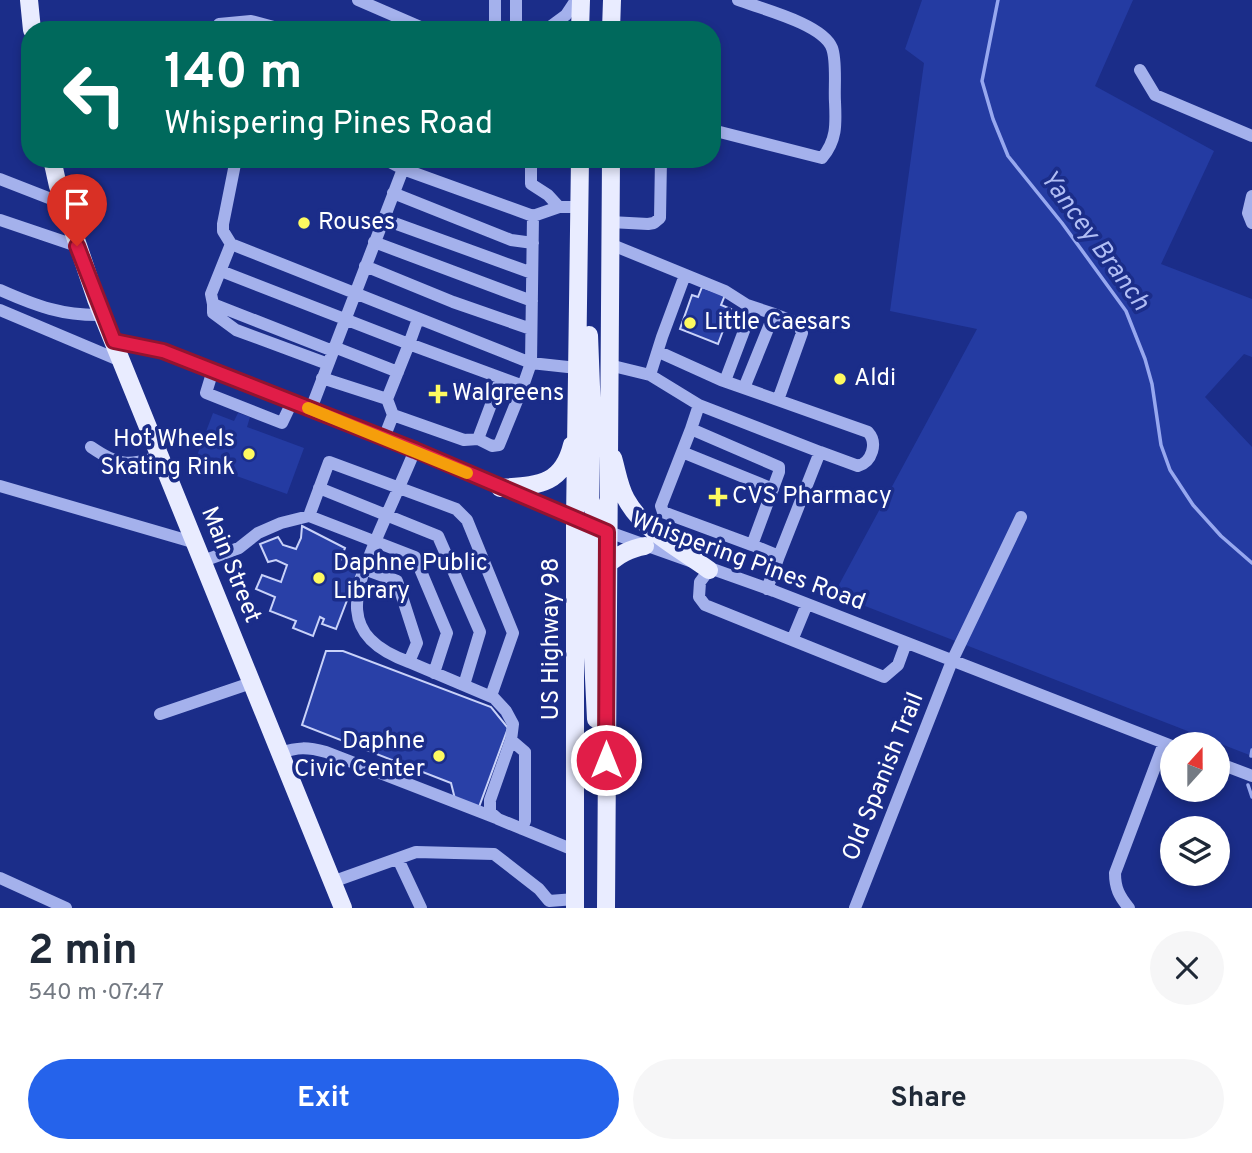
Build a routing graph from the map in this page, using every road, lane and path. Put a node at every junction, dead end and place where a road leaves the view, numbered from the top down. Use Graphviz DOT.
graph roads {
  1 [pos="29,0"];
  2 [pos="358,0"];
  3 [pos="495,0"];
  4 [pos="516,0"];
  5 [pos="578,0"];
  6 [pos="612,0"];
  7 [pos="738,0"];
  8 [pos="31,21"];
  9 [pos="407,21"];
  10 [pos="495,21"];
  11 [pos="516,21"];
  12 [pos="558,21"];
  13 [pos="579,21"];
  14 [pos="611,21"];
  15 [pos="1140,70"];
  16 [pos="721,132"];
  17 [pos="1252,136"];
  18 [pos="54,168"];
  19 [pos="234,168"];
  20 [pos="531,168"];
  21 [pos="580,168"];
  22 [pos="611,168"];
  23 [pos="662,168"];
  24 [pos="403,169"];
  25 [pos="0,179"];
  26 [pos="393,193"];
  27 [pos="1252,196"];
  28 [pos="64,204"];
  29 [pos="559,207"];
  30 [pos="579,208"];
  31 [pos="533,216"];
  32 [pos="383,219"];
  33 [pos="0,220"];
  34 [pos="610,222"];
  35 [pos="1252,223"];
  36 [pos="374,242"];
  37 [pos="533,243"];
  38 [pos="231,244"];
  39 [pos="610,244"];
  40 [pos="77,246"];
  41 [pos="365,266"];
  42 [pos="578,266"];
  43 [pos="220,271"];
  44 [pos="532,273"];
  45 [pos="685,275"];
  46 [pos="0,290"];
  47 [pos="355,293"];
  48 [pos="532,301"];
  49 [pos="213,304"];
  50 [pos="753,307"];
  51 [pos="0,310"];
  52 [pos="774,314"];
  53 [pos="103,315"];
  54 [pos="418,318"];
  55 [pos="345,319"];
  56 [pos="531,329"];
  57 [pos="114,341"];
  58 [pos="409,344"];
  59 [pos="333,349"];
  60 [pos="659,352"];
  61 [pos="121,361"];
  62 [pos="531,363"];
  63 [pos="328,364"];
  64 [pos="608,365"];
  65 [pos="577,368"];
  66 [pos="213,370"];
  67 [pos="398,372"];
  68 [pos="650,375"];
  69 [pos="322,378"];
  70 [pos="501,378"];
  71 [pos="725,381"];
  72 [pos="523,386"];
  73 [pos="744,388"];
  74 [pos="387,399"];
  75 [pos="778,400"];
  76 [pos="292,402"];
  77 [pos="699,405"];
  78 [pos="310,409"];
  79 [pos="393,415"];
  80 [pos="576,424"];
  81 [pos="691,429"];
  82 [pos="384,438"];
  83 [pos="478,439"];
  84 [pos="608,443"];
  85 [pos="91,446"];
  86 [pos="415,450"];
  87 [pos="682,452"];
  88 [pos="820,452"];
  89 [pos="160,457"];
  90 [pos="0,486"];
  91 [pos="319,488"];
  92 [pos="398,488"];
  93 [pos="500,488"];
  94 [pos="773,489"];
  95 [pos="387,515"];
  96 [pos="309,516"];
  97 [pos="1021,517"];
  98 [pos="575,520"];
  99 [pos="607,532"];
  100 [pos="375,541"];
  101 [pos="195,542"];
  102 [pos="752,545"];
  103 [pos="645,547"];
  104 [pos="779,556"];
  105 [pos="203,561"];
  106 [pos="366,563"];
  107 [pos="607,565"];
  108 [pos="709,570"];
  109 [pos="767,589"];
  110 [pos="807,604"];
  111 [pos="793,638"];
  112 [pos="906,643"];
  113 [pos="952,661"];
  114 [pos="409,662"];
  115 [pos="434,673"];
  116 [pos="251,683"];
  117 [pos="464,685"];
  118 [pos="491,696"];
  119 [pos="160,714"];
  120 [pos="511,740"];
  121 [pos="1160,741"];
  122 [pos="280,754"];
  123 [pos="1160,763"];
  124 [pos="1230,768"];
  125 [pos="1252,776"];
  126 [pos="606,799"];
  127 [pos="499,819"];
  128 [pos="522,829"];
  129 [pos="576,851"];
  130 [pos="398,859"];
  131 [pos="0,878"];
  132 [pos="332,883"];
  133 [pos="575,903"];
  134 [pos="546,904"];
  135 [pos="66,908"];
  136 [pos="343,908"];
  137 [pos="421,908"];
  138 [pos="606,908"];
  139 [pos="855,908"];
  140 [pos="1129,908"];
  1 -- 8 [label="main road"];
  2 -- 9 [label="street"];
  3 -- 10 [label="street"];
  4 -- 11 [label="street"];
  5 -- 12 [label="street"];
  5 -- 13 [label="main road"];
  6 -- 14 [label="main road"];
  7 -- 16 [label="street"];
  15 -- 17 [label="street"];
  18 -- 28 [label="main road, Main Street"];
  19 -- 38 [label="street"];
  20 -- 29 [label="street"];
  21 -- 30 [label="main road, US Highway 98"];
  22 -- 34 [label="main road"];
  23 -- 34 [label="street"];
  24 -- 26 [label="street"];
  24 -- 31 [label="street"];
  25 -- 28 [label="street"];
  26 -- 32 [label="street"];
  26 -- 37 [label="street"];
  27 -- 35 [label="street"];
  28 -- 40 [label="main road, Main Street"];
  29 -- 30 [label="street"];
  29 -- 31 [label="street"];
  30 -- 42 [label="main road, US Highway 98"];
  31 -- 37 [label="street"];
  32 -- 36 [label="street"];
  32 -- 44 [label="street"];
  33 -- 40 [label="street"];
  34 -- 39 [label="main road"];
  36 -- 41 [label="street"];
  36 -- 48 [label="street"];
  37 -- 44 [label="street"];
  38 -- 43 [label="street"];
  38 -- 47 [label="street"];
  39 -- 45 [label="street"];
  39 -- 64 [label="main road"];
  40 -- 53 [label="main road, Main Street"];
  41 -- 47 [label="street"];
  41 -- 56 [label="street"];
  42 -- 65 [label="main road, US Highway 98"];
  42 -- 99 [label="main road"];
  43 -- 49 [label="street"];
  43 -- 55 [label="street"];
  44 -- 48 [label="street"];
  45 -- 50 [label="street"];
  45 -- 60 [label="street"];
  46 -- 53 [label="street"];
  47 -- 54 [label="street"];
  47 -- 55 [label="street"];
  48 -- 56 [label="street"];
  49 -- 59 [label="street"];
  49 -- 63 [label="street"];
  50 -- 52 [label="street"];
  50 -- 71 [label="street"];
  51 -- 61 [label="street"];
  52 -- 73 [label="street"];
  52 -- 75 [label="street"];
  53 -- 57 [label="main road, Main Street"];
  54 -- 58 [label="street"];
  54 -- 62 [label="street"];
  55 -- 58 [label="street"];
  55 -- 59 [label="street"];
  56 -- 62 [label="street"];
  57 -- 61 [label="main road, Main Street"];
  57 -- 66 [label="street, Whispering Pines Road"];
  58 -- 67 [label="street"];
  58 -- 70 [label="street"];
  59 -- 63 [label="street"];
  59 -- 67 [label="street"];
  60 -- 68 [label="street"];
  60 -- 71 [label="street"];
  61 -- 89 [label="main road, Main Street"];
  62 -- 65 [label="street"];
  62 -- 72 [label="street"];
  63 -- 69 [label="street"];
  64 -- 68 [label="street"];
  64 -- 84 [label="main road"];
  65 -- 80 [label="main road, US Highway 98"];
  66 -- 76 [label="street, Whispering Pines Road"];
  66 -- 76 [label="street"];
  67 -- 74 [label="street"];
  68 -- 77 [label="street"];
  69 -- 74 [label="street"];
  69 -- 78 [label="street"];
  70 -- 72 [label="street"];
  70 -- 83 [label="street"];
  71 -- 73 [label="street"];
  72 -- 83 [label="street"];
  73 -- 75 [label="street"];
  74 -- 79 [label="street"];
  75 -- 88 [label="street"];
  76 -- 78 [label="street, Whispering Pines Road"];
  77 -- 81 [label="street"];
  77 -- 88 [label="street"];
  78 -- 82 [label="street, Whispering Pines Road"];
  79 -- 82 [label="street"];
  79 -- 83 [label="street"];
  80 -- 93 [label="main road"];
  80 -- 98 [label="main road, US Highway 98"];
  81 -- 87 [label="street"];
  81 -- 94 [label="street"];
  82 -- 86 [label="street, Whispering Pines Road"];
  84 -- 99 [label="main road"];
  84 -- 108 [label="main road"];
  85 -- 89 [label="street"];
  86 -- 92 [label="street"];
  86 -- 93 [label="street, Whispering Pines Road"];
  87 -- 94 [label="street"];
  87 -- 102 [label="street"];
  88 -- 104 [label="street"];
  89 -- 101 [label="main road, Main Street"];
  90 -- 101 [label="street"];
  91 -- 92 [label="street"];
  91 -- 95 [label="street"];
  91 -- 96 [label="street"];
  92 -- 95 [label="street"];
  92 -- 118 [label="street"];
  93 -- 98 [label="street, Whispering Pines Road"];
  94 -- 102 [label="street"];
  95 -- 100 [label="street"];
  95 -- 117 [label="street"];
  96 -- 100 [label="street"];
  96 -- 105 [label="street"];
  97 -- 113 [label="street, Old Spanish Trail"];
  98 -- 99 [label="street, Whispering Pines Road"];
  98 -- 126 [label="main road"];
  98 -- 129 [label="main road, US Highway 98"];
  99 -- 103 [label="street, Whispering Pines Road"];
  99 -- 107 [label="main road"];
  100 -- 106 [label="street"];
  100 -- 115 [label="street"];
  101 -- 105 [label="main road, Main Street"];
  102 -- 104 [label="street"];
  103 -- 107 [label="main road"];
  103 -- 108 [label="street, Whispering Pines Road"];
  104 -- 109 [label="street"];
  105 -- 116 [label="main road, Main Street"];
  106 -- 114 [label="street"];
  106 -- 114 [label="street"];
  107 -- 126 [label="main road"];
  108 -- 109 [label="street, Whispering Pines Road"];
  108 -- 111 [label="street"];
  109 -- 110 [label="street, Whispering Pines Road"];
  110 -- 111 [label="street"];
  110 -- 112 [label="street, Whispering Pines Road"];
  111 -- 112 [label="street"];
  112 -- 113 [label="street, Whispering Pines Road"];
  113 -- 121 [label="street, Whispering Pines Road"];
  113 -- 139 [label="street, Old Spanish Trail"];
  114 -- 115 [label="street"];
  115 -- 117 [label="street"];
  116 -- 119 [label="street"];
  116 -- 122 [label="main road, Main Street"];
  117 -- 118 [label="street"];
  118 -- 120 [label="street"];
  120 -- 127 [label="street"];
  120 -- 128 [label="street"];
  122 -- 127 [label="street"];
  122 -- 132 [label="main road, Main Street"];
  123 -- 140 [label="street"];
  124 -- 125 [label="street"];
  126 -- 138 [label="main road"];
  127 -- 128 [label="street"];
  128 -- 129 [label="street"];
  129 -- 133 [label="main road, US Highway 98"];
  130 -- 132 [label="street"];
  130 -- 134 [label="street"];
  130 -- 137 [label="street"];
  131 -- 135 [label="street"];
  132 -- 136 [label="main road, Main Street"];
  133 -- 134 [label="street"];
}
